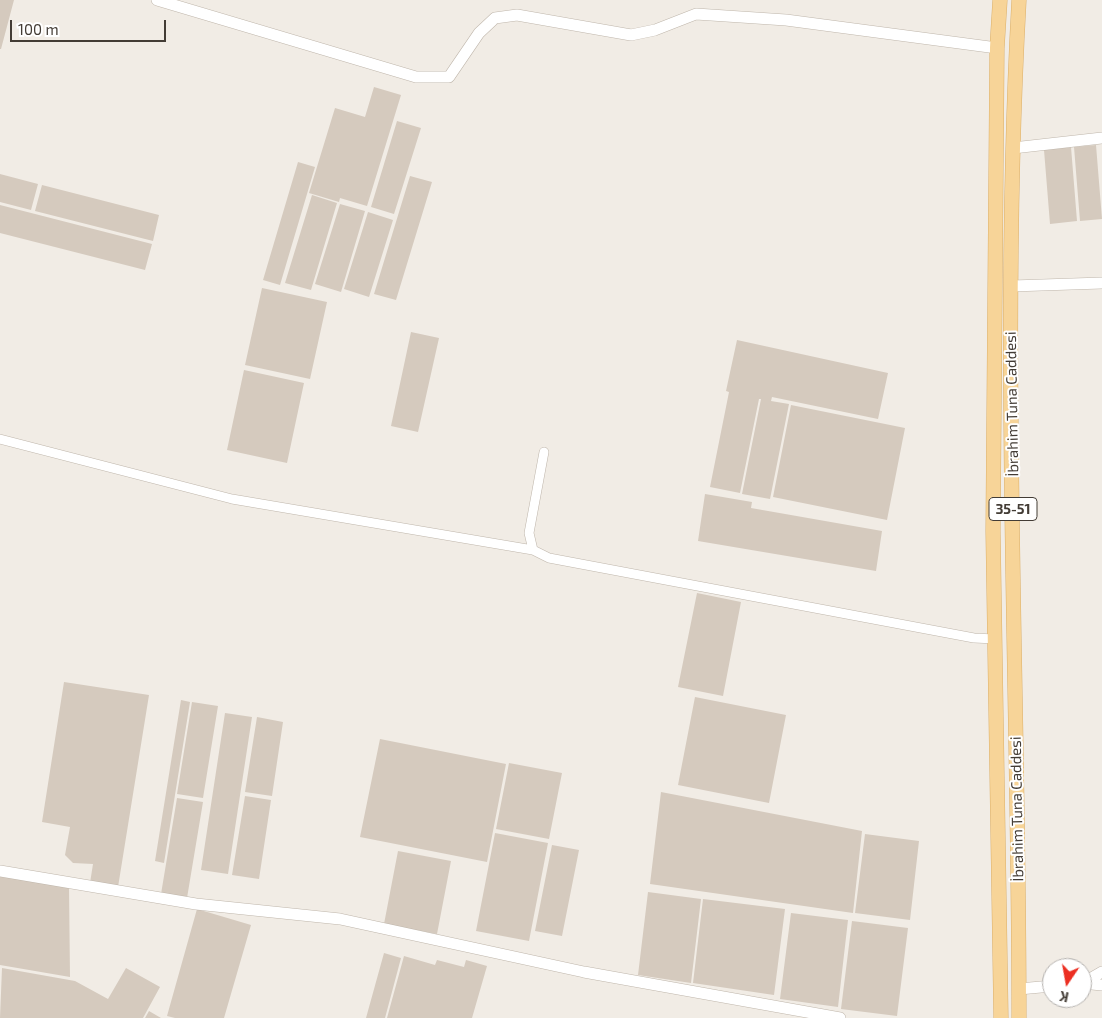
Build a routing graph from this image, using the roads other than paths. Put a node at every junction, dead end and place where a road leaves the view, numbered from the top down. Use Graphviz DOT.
graph roads {
  1 [pos="157,0"];
  2 [pos="1000,0"];
  3 [pos="1019,0"];
  4 [pos="997,48"];
  5 [pos="1102,138"];
  6 [pos="1013,148"];
  7 [pos="1102,283"];
  8 [pos="1012,286"];
  9 [pos="0,439"];
  10 [pos="544,452"];
  11 [pos="533,550"];
  12 [pos="995,639"];
  13 [pos="0,871"];
  14 [pos="1042,987"];
  15 [pos="1019,989"];
  16 [pos="840,1018"];
  17 [pos="1001,1018"];
  18 [pos="1019,1018"];
  1 -- 4 [label="street"];
  2 -- 4 [label="main road, İbrahim Tuna Caddesi / 35-51"];
  3 -- 6 [label="main road, İbrahim Tuna Caddesi / 35-51"];
  4 -- 12 [label="main road, İbrahim Tuna Caddesi / 35-51"];
  5 -- 6 [label="street"];
  6 -- 8 [label="main road, İbrahim Tuna Caddesi / 35-51"];
  7 -- 8 [label="street"];
  8 -- 15 [label="main road, İbrahim Tuna Caddesi / 35-51"];
  9 -- 11 [label="street"];
  10 -- 11 [label="street"];
  11 -- 12 [label="street"];
  12 -- 17 [label="main road, İbrahim Tuna Caddesi / 35-51"];
  13 -- 16 [label="street"];
  14 -- 15 [label="street"];
  15 -- 18 [label="main road, İbrahim Tuna Caddesi / 35-51"];
}
